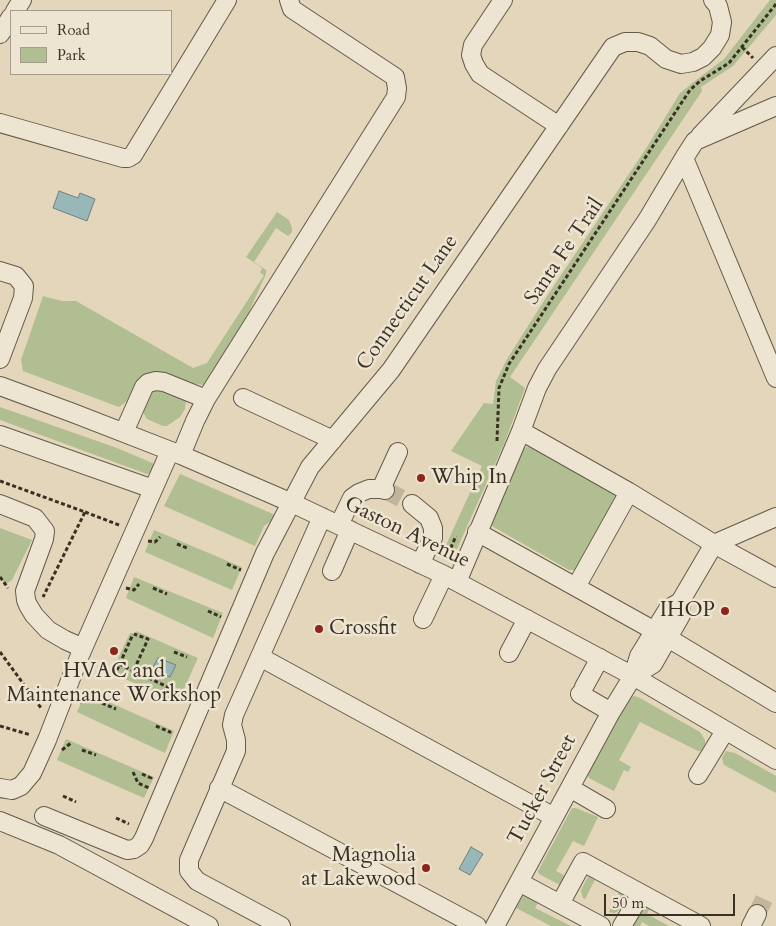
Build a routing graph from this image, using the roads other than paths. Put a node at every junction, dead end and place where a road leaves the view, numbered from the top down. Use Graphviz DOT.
graph roads {
  1 [pos="227,0"];
  2 [pos="289,0"];
  3 [pos="503,0"];
  4 [pos="713,0"];
  5 [pos="10,19"];
  6 [pos="0,34"];
  7 [pos="776,56"];
  8 [pos="776,106"];
  9 [pos="0,123"];
  10 [pos="559,126"];
  11 [pos="696,141"];
  12 [pos="684,158"];
  13 [pos="0,270"];
  14 [pos="0,359"];
  15 [pos="776,378"];
  16 [pos="0,386"];
  17 [pos="243,398"];
  18 [pos="206,399"];
  19 [pos="521,431"];
  20 [pos="124,432"];
  21 [pos="0,435"];
  22 [pos="333,440"];
  23 [pos="398,452"];
  24 [pos="175,453"];
  25 [pos="153,489"];
  26 [pos="629,492"];
  27 [pos="292,503"];
  28 [pos="0,504"];
  29 [pos="412,504"];
  30 [pos="322,517"];
  31 [pos="776,517"];
  32 [pos="344,528"];
  33 [pos="477,532"];
  34 [pos="714,544"];
  35 [pos="420,564"];
  36 [pos="332,571"];
  37 [pos="776,578"];
  38 [pos="451,579"];
  39 [pos="576,587"];
  40 [pos="423,619"];
  41 [pos="527,619"];
  42 [pos="660,634"];
  43 [pos="84,648"];
  44 [pos="509,653"];
  45 [pos="260,657"];
  46 [pos="600,658"];
  47 [pos="633,676"];
  48 [pos="776,703"];
  49 [pos="611,712"];
  50 [pos="725,731"];
  51 [pos="776,760"];
  52 [pos="698,775"];
  53 [pos="0,788"];
  54 [pos="219,788"];
  55 [pos="570,788"];
  56 [pos="606,809"];
  57 [pos="44,816"];
  58 [pos="554,817"];
  59 [pos="0,821"];
  60 [pos="519,882"];
  61 [pos="641,894"];
  62 [pos="560,904"];
  63 [pos="209,926"];
  64 [pos="280,926"];
  65 [pos="477,926"];
  66 [pos="495,926"];
  67 [pos="601,926"];
  68 [pos="622,926"];
  69 [pos="701,926"];
  1 -- 9 [label="street"];
  2 -- 18 [label="street"];
  3 -- 10 [label="street"];
  4 -- 10 [label="street, Connecticut Lane"];
  5 -- 6 [label="street"];
  7 -- 11 [label="street"];
  8 -- 11 [label="street"];
  10 -- 22 [label="street, Connecticut Lane"];
  11 -- 12 [label="street"];
  12 -- 15 [label="street"];
  12 -- 19 [label="street"];
  13 -- 14 [label="street"];
  16 -- 20 [label="street, Gaston Avenue"];
  17 -- 22 [label="street"];
  18 -- 20 [label="street"];
  18 -- 24 [label="street"];
  19 -- 26 [label="street"];
  19 -- 33 [label="street"];
  20 -- 24 [label="street, Gaston Avenue"];
  21 -- 25 [label="street"];
  22 -- 27 [label="street, Connecticut Lane"];
  23 -- 32 [label="street"];
  24 -- 25 [label="street"];
  24 -- 27 [label="street, Gaston Avenue"];
  25 -- 43 [label="street"];
  26 -- 34 [label="street"];
  26 -- 39 [label="street"];
  27 -- 30 [label="street, Gaston Avenue"];
  27 -- 57 [label="street, Connecticut Lane"];
  28 -- 43 [label="street"];
  29 -- 35 [label="street"];
  30 -- 32 [label="street, Gaston Avenue"];
  30 -- 45 [label="street"];
  31 -- 34 [label="street"];
  32 -- 35 [label="street, Gaston Avenue"];
  32 -- 36 [label="street"];
  33 -- 38 [label="street"];
  33 -- 39 [label="street"];
  34 -- 37 [label="street"];
  34 -- 42 [label="street"];
  35 -- 38 [label="street, Gaston Avenue"];
  38 -- 40 [label="street"];
  38 -- 41 [label="street, Gaston Avenue"];
  39 -- 42 [label="street"];
  41 -- 44 [label="street"];
  41 -- 46 [label="street, Gaston Avenue"];
  42 -- 47 [label="street"];
  42 -- 48 [label="street"];
  43 -- 53 [label="street"];
  45 -- 54 [label="street"];
  45 -- 58 [label="street"];
  46 -- 47 [label="street, Gaston Avenue"];
  46 -- 49 [label="street"];
  47 -- 49 [label="street, Tucker Street"];
  47 -- 50 [label="street, Gaston Avenue"];
  49 -- 55 [label="street, Tucker Street"];
  50 -- 51 [label="street, Gaston Avenue"];
  50 -- 52 [label="street"];
  54 -- 64 [label="street"];
  54 -- 65 [label="street"];
  55 -- 56 [label="street"];
  55 -- 58 [label="street, Tucker Street"];
  58 -- 60 [label="street, Tucker Street"];
  59 -- 63 [label="street"];
  60 -- 62 [label="street"];
  60 -- 66 [label="street, Tucker Street"];
  61 -- 62 [label="street"];
  61 -- 68 [label="street"];
  61 -- 69 [label="street"];
  62 -- 67 [label="street"];
}
